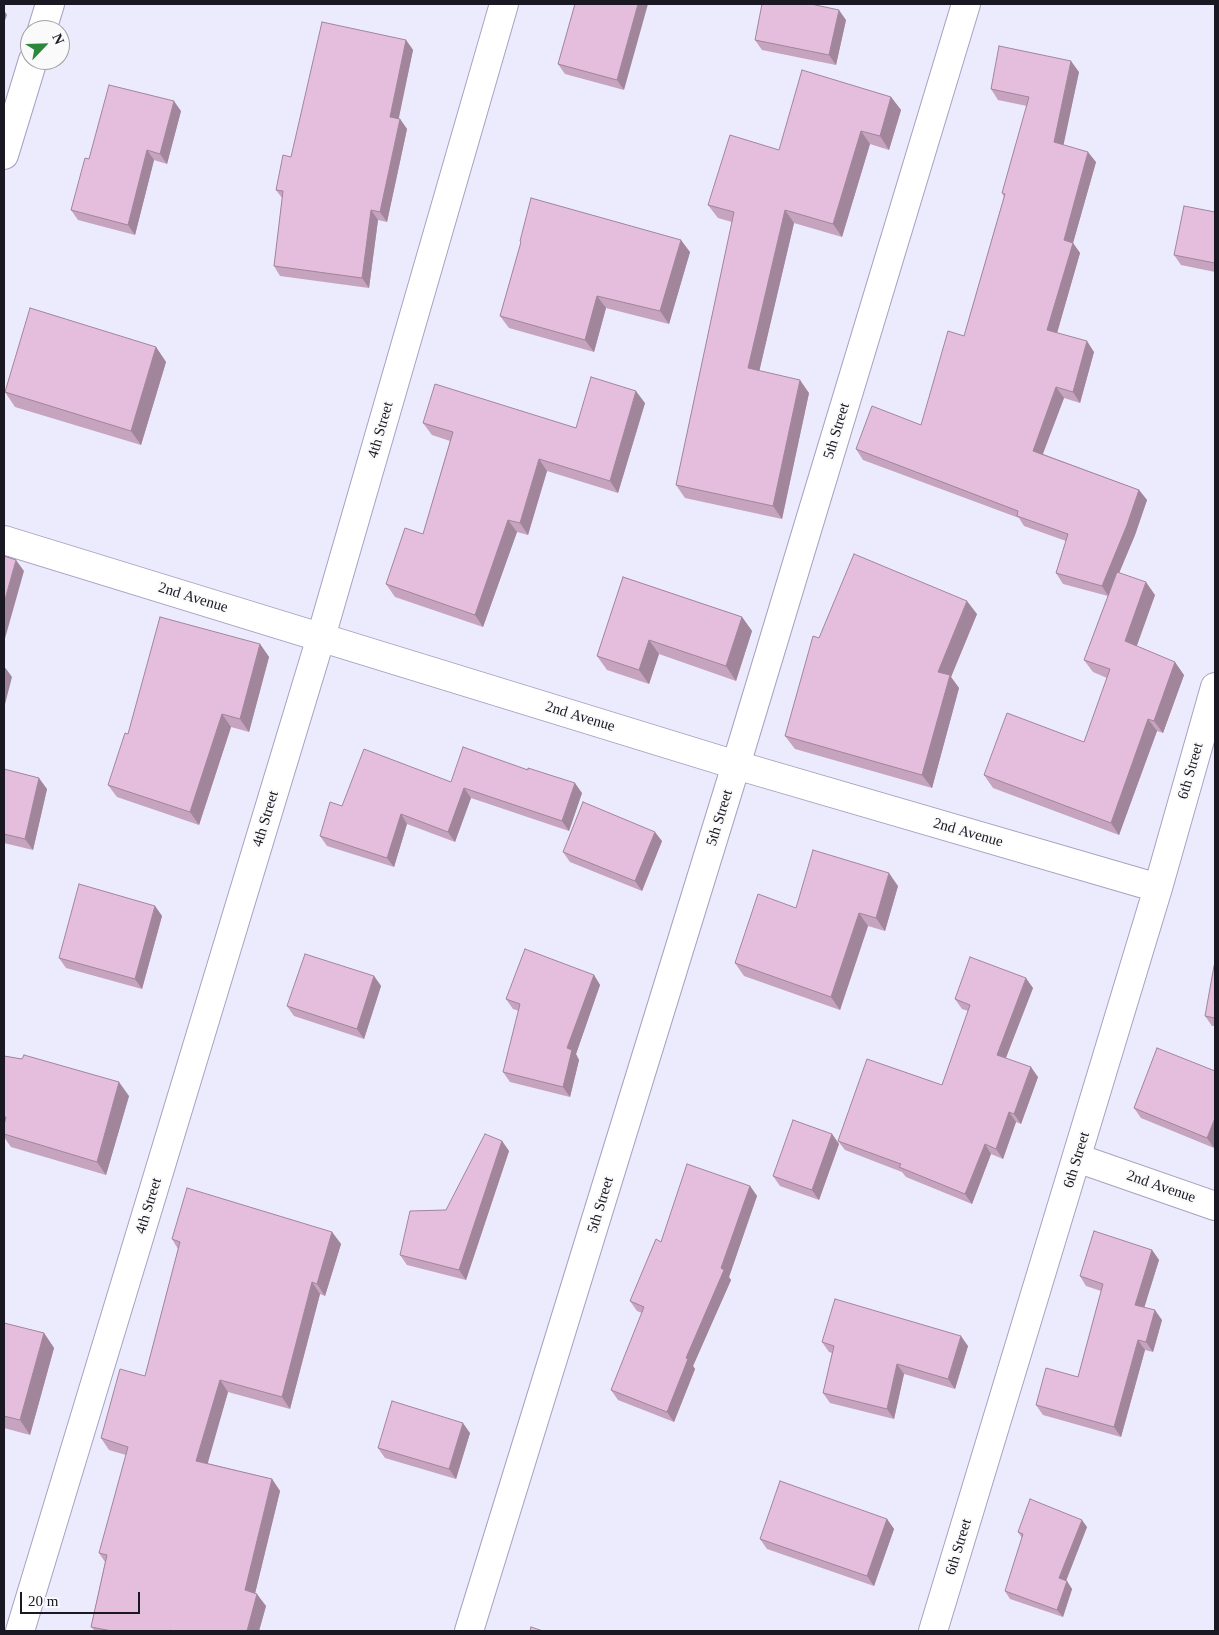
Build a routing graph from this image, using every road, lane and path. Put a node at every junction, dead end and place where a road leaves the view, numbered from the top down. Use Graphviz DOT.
graph roads {
  1 [pos="50,4"];
  2 [pos="504,4"];
  3 [pos="966,4"];
  4 [pos="45,20"];
  5 [pos="30,70"];
  6 [pos="4,155"];
  7 [pos="4,540"];
  8 [pos="321,637"];
  9 [pos="1215,687"];
  10 [pos="736,765"];
  11 [pos="1158,888"];
  12 [pos="1077,1158"];
  13 [pos="1215,1206"];
  14 [pos="20,1631"];
  15 [pos="469,1631"];
  16 [pos="933,1631"];
  1 -- 4 [label="street"];
  2 -- 8 [label="street, 4th Street"];
  3 -- 10 [label="street, 5th Street"];
  5 -- 6 [label="street"];
  7 -- 8 [label="street, 2nd Avenue"];
  8 -- 10 [label="street, 2nd Avenue"];
  8 -- 14 [label="street, 4th Street"];
  9 -- 11 [label="street, 6th Street"];
  10 -- 11 [label="street, 2nd Avenue"];
  10 -- 15 [label="street, 5th Street"];
  11 -- 12 [label="street, 6th Street"];
  12 -- 13 [label="street, 2nd Avenue"];
  12 -- 16 [label="street, 6th Street"];
}
